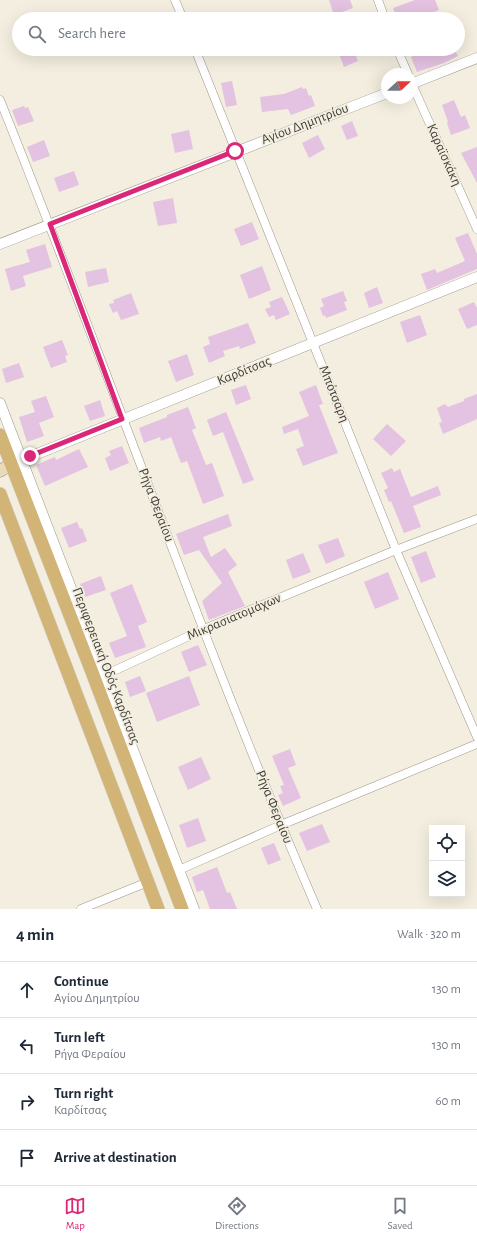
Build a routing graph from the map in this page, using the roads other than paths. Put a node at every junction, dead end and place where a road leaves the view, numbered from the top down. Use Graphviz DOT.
graph roads {
  1 [pos="176,0"];
  2 [pos="378,0"];
  3 [pos="180,12"];
  4 [pos="382,12"];
  5 [pos="198,56"];
  6 [pos="400,56"];
  7 [pos="477,58"];
  8 [pos="405,68"];
  9 [pos="417,79"];
  10 [pos="381,95"];
  11 [pos="417,96"];
  12 [pos="0,100"];
  13 [pos="235,151"];
  14 [pos="50,224"];
  15 [pos="477,229"];
  16 [pos="0,244"];
  17 [pos="477,278"];
  18 [pos="313,343"];
  19 [pos="0,403"];
  20 [pos="122,419"];
  21 [pos="0,435"];
  22 [pos="8,465"];
  23 [pos="0,494"];
  24 [pos="477,519"];
  25 [pos="396,550"];
  26 [pos="204,630"];
  27 [pos="105,676"];
  28 [pos="477,737"];
  29 [pos="477,744"];
  30 [pos="281,825"];
  31 [pos="179,870"];
  32 [pos="148,882"];
  33 [pos="81,909"];
  34 [pos="158,909"];
  35 [pos="182,909"];
  36 [pos="194,909"];
  37 [pos="317,909"];
  1 -- 3 [label="street"];
  2 -- 4 [label="street"];
  5 -- 13 [label="street, Μπότσαρη"];
  6 -- 8 [label="street, Καραϊσκάκη"];
  7 -- 9 [label="street"];
  10 -- 13 [label="street, Αγίου Δημητρίου"];
  11 -- 15 [label="street, Καραϊσκάκη"];
  12 -- 14 [label="street, Ρήγα Φεραίου"];
  13 -- 14 [label="street, Αγίου Δημητρίου"];
  13 -- 18 [label="street, Μπότσαρη"];
  14 -- 16 [label="street, Αγίου Δημητρίου"];
  14 -- 20 [label="street, Ρήγα Φεραίου"];
  17 -- 18 [label="street, Καρδίτσας"];
  18 -- 20 [label="street, Καρδίτσας"];
  18 -- 25 [label="street, Μπότσαρη"];
  19 -- 22 [label="street"];
  20 -- 22 [label="street, Καρδίτσας"];
  20 -- 26 [label="street, Ρήγα Φεραίου"];
  21 -- 22 [label="main road, Περιφερειακή Οδός Καρδίτσας"];
  22 -- 27 [label="street"];
  22 -- 35 [label="main road, Περιφερειακή Οδός Καρδίτσας"];
  23 -- 32 [label="main road"];
  24 -- 25 [label="street, Μικρασιατομάχων"];
  25 -- 26 [label="street, Μικρασιατομάχων"];
  25 -- 28 [label="street, Μπότσαρη"];
  26 -- 27 [label="street, Μικρασιατομάχων"];
  26 -- 30 [label="street, Ρήγα Φεραίου"];
  27 -- 31 [label="street"];
  29 -- 30 [label="street"];
  30 -- 31 [label="street"];
  30 -- 37 [label="street, Ρήγα Φεραίου"];
  31 -- 36 [label="street"];
  32 -- 33 [label="street"];
  32 -- 34 [label="main road"];
}
